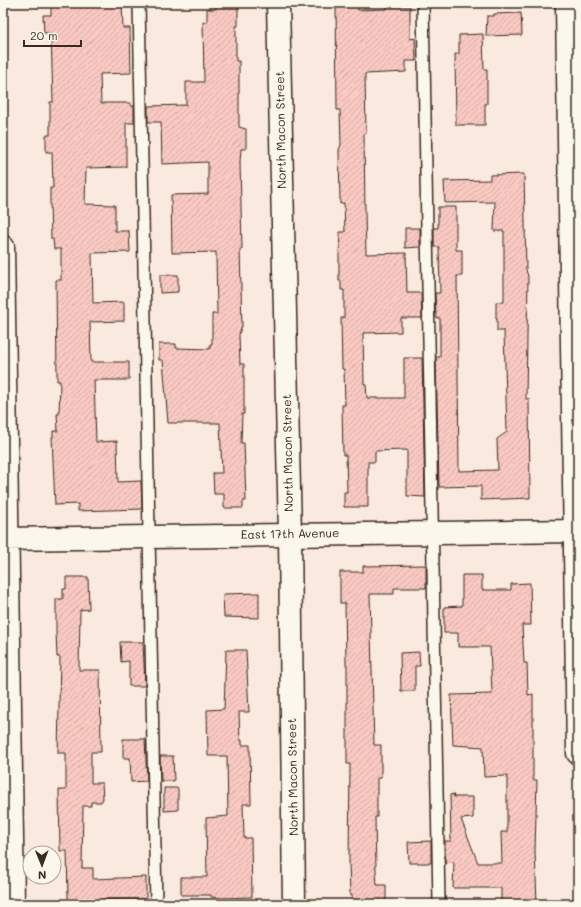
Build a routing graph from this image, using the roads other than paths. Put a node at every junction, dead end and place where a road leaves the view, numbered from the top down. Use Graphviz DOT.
graph roads {
  1 [pos="139,3"];
  2 [pos="278,3"];
  3 [pos="424,3"];
  4 [pos="567,3"];
  5 [pos="3,247"];
  6 [pos="576,531"];
  7 [pos="434,533"];
  8 [pos="290,534"];
  9 [pos="150,536"];
  10 [pos="5,539"];
  11 [pos="578,753"];
  12 [pos="13,904"];
  13 [pos="156,904"];
  14 [pos="294,904"];
  15 [pos="439,904"];
  1 -- 9 [label="lane"];
  2 -- 8 [label="street, North Macon Street"];
  3 -- 7 [label="lane"];
  4 -- 6 [label="street"];
  5 -- 10 [label="street"];
  6 -- 7 [label="street, East 17th Avenue"];
  6 -- 11 [label="street"];
  7 -- 8 [label="street, East 17th Avenue"];
  7 -- 15 [label="lane"];
  8 -- 9 [label="street, East 17th Avenue"];
  8 -- 14 [label="street, North Macon Street"];
  9 -- 10 [label="street, East 17th Avenue"];
  9 -- 13 [label="lane"];
  10 -- 12 [label="street"];
}
